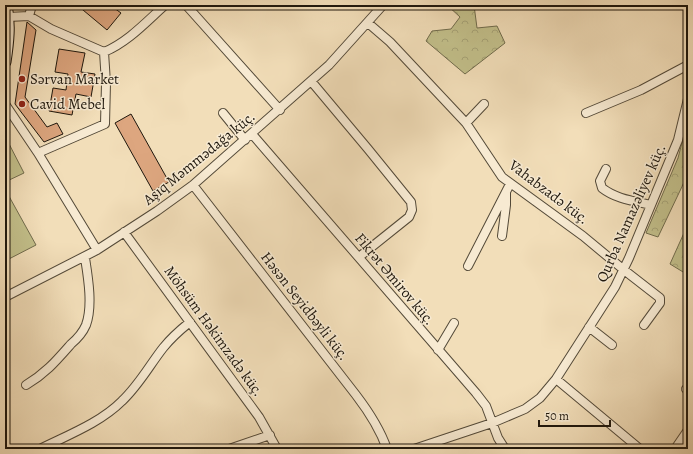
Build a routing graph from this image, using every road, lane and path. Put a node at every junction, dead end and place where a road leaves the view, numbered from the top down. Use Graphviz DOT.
graph roads {
  1 [pos="6,5"];
  2 [pos="32,5"];
  3 [pos="165,5"];
  4 [pos="186,5"];
  5 [pos="382,5"];
  6 [pos="28,16"];
  7 [pos="8,17"];
  8 [pos="368,23"];
  9 [pos="104,52"];
  10 [pos="5,62"];
  11 [pos="688,65"];
  12 [pos="310,81"];
  13 [pos="688,99"];
  14 [pos="5,104"];
  15 [pos="484,104"];
  16 [pos="280,110"];
  17 [pos="223,113"];
  18 [pos="586,113"];
  19 [pos="466,123"];
  20 [pos="249,137"];
  21 [pos="38,153"];
  22 [pos="606,169"];
  23 [pos="510,184"];
  24 [pos="193,185"];
  25 [pos="506,192"];
  26 [pos="651,205"];
  27 [pos="124,232"];
  28 [pos="502,236"];
  29 [pos="97,250"];
  30 [pos="359,257"];
  31 [pos="85,258"];
  32 [pos="468,266"];
  33 [pos="624,270"];
  34 [pos="5,297"];
  35 [pos="190,322"];
  36 [pos="454,323"];
  37 [pos="644,325"];
  38 [pos="589,327"];
  39 [pos="612,345"];
  40 [pos="438,350"];
  41 [pos="556,379"];
  42 [pos="26,385"];
  43 [pos="492,423"];
  44 [pos="688,430"];
  45 [pos="270,435"];
  46 [pos="40,449"];
  47 [pos="229,449"];
  48 [pos="277,449"];
  49 [pos="387,449"];
  50 [pos="414,449"];
  51 [pos="504,449"];
  52 [pos="640,449"];
  53 [pos="675,449"];
  1 -- 7 [label="main road"];
  2 -- 6 [label="street"];
  3 -- 9 [label="street"];
  4 -- 16 [label="street"];
  5 -- 8 [label="street, Aşıq Məmmədağa küç."];
  6 -- 7 [label="street"];
  6 -- 9 [label="street"];
  7 -- 10 [label="main road"];
  8 -- 12 [label="street, Aşıq Məmmədağa küç."];
  8 -- 19 [label="street, Vahabzadə küç."];
  9 -- 21 [label="street"];
  11 -- 18 [label="street"];
  12 -- 16 [label="street, Aşıq Məmmədağa küç."];
  12 -- 30 [label="street"];
  13 -- 26 [label="street, Qurba Namazəliyev küç."];
  14 -- 21 [label="street"];
  15 -- 19 [label="street"];
  16 -- 20 [label="street, Aşıq Məmmədağa küç."];
  17 -- 20 [label="street, Fikrət Əmirov küç."];
  19 -- 23 [label="street, Vahabzadə küç."];
  20 -- 24 [label="street, Aşıq Məmmədağa küç."];
  20 -- 30 [label="street, Fikrət Əmirov küç."];
  21 -- 29 [label="street"];
  22 -- 26 [label="street"];
  23 -- 25 [label="street"];
  23 -- 33 [label="street, Vahabzadə küç."];
  24 -- 27 [label="street, Aşıq Məmmədağa küç."];
  24 -- 49 [label="street, Həsən Seyidbəyli küç."];
  25 -- 28 [label="street"];
  25 -- 32 [label="street"];
  26 -- 33 [label="street, Qurba Namazəliyev küç."];
  27 -- 29 [label="street, Aşıq Məmmədağa küç."];
  27 -- 35 [label="street, Möhsüm Həkimzadə küç."];
  29 -- 31 [label="street, Aşıq Məmmədağa küç."];
  30 -- 40 [label="street, Fikrət Əmirov küç."];
  31 -- 34 [label="street, Aşıq Məmmədağa küç."];
  31 -- 42 [label="street"];
  33 -- 37 [label="street, Vahabzadə küç."];
  33 -- 38 [label="street, Qurba Namazəliyev küç."];
  35 -- 45 [label="street, Möhsüm Həkimzadə küç."];
  35 -- 46 [label="street"];
  36 -- 40 [label="street"];
  38 -- 39 [label="street"];
  38 -- 41 [label="street, Qurba Namazəliyev küç."];
  40 -- 43 [label="street, Fikrət Əmirov küç."];
  41 -- 43 [label="street, Qurba Namazəliyev küç."];
  41 -- 52 [label="street"];
  43 -- 50 [label="street, Qurba Namazəliyev küç."];
  43 -- 51 [label="street, Fikrət Əmirov küç."];
  44 -- 53 [label="street"];
  45 -- 47 [label="street"];
  45 -- 48 [label="street, Möhsüm Həkimzadə küç."];
}
